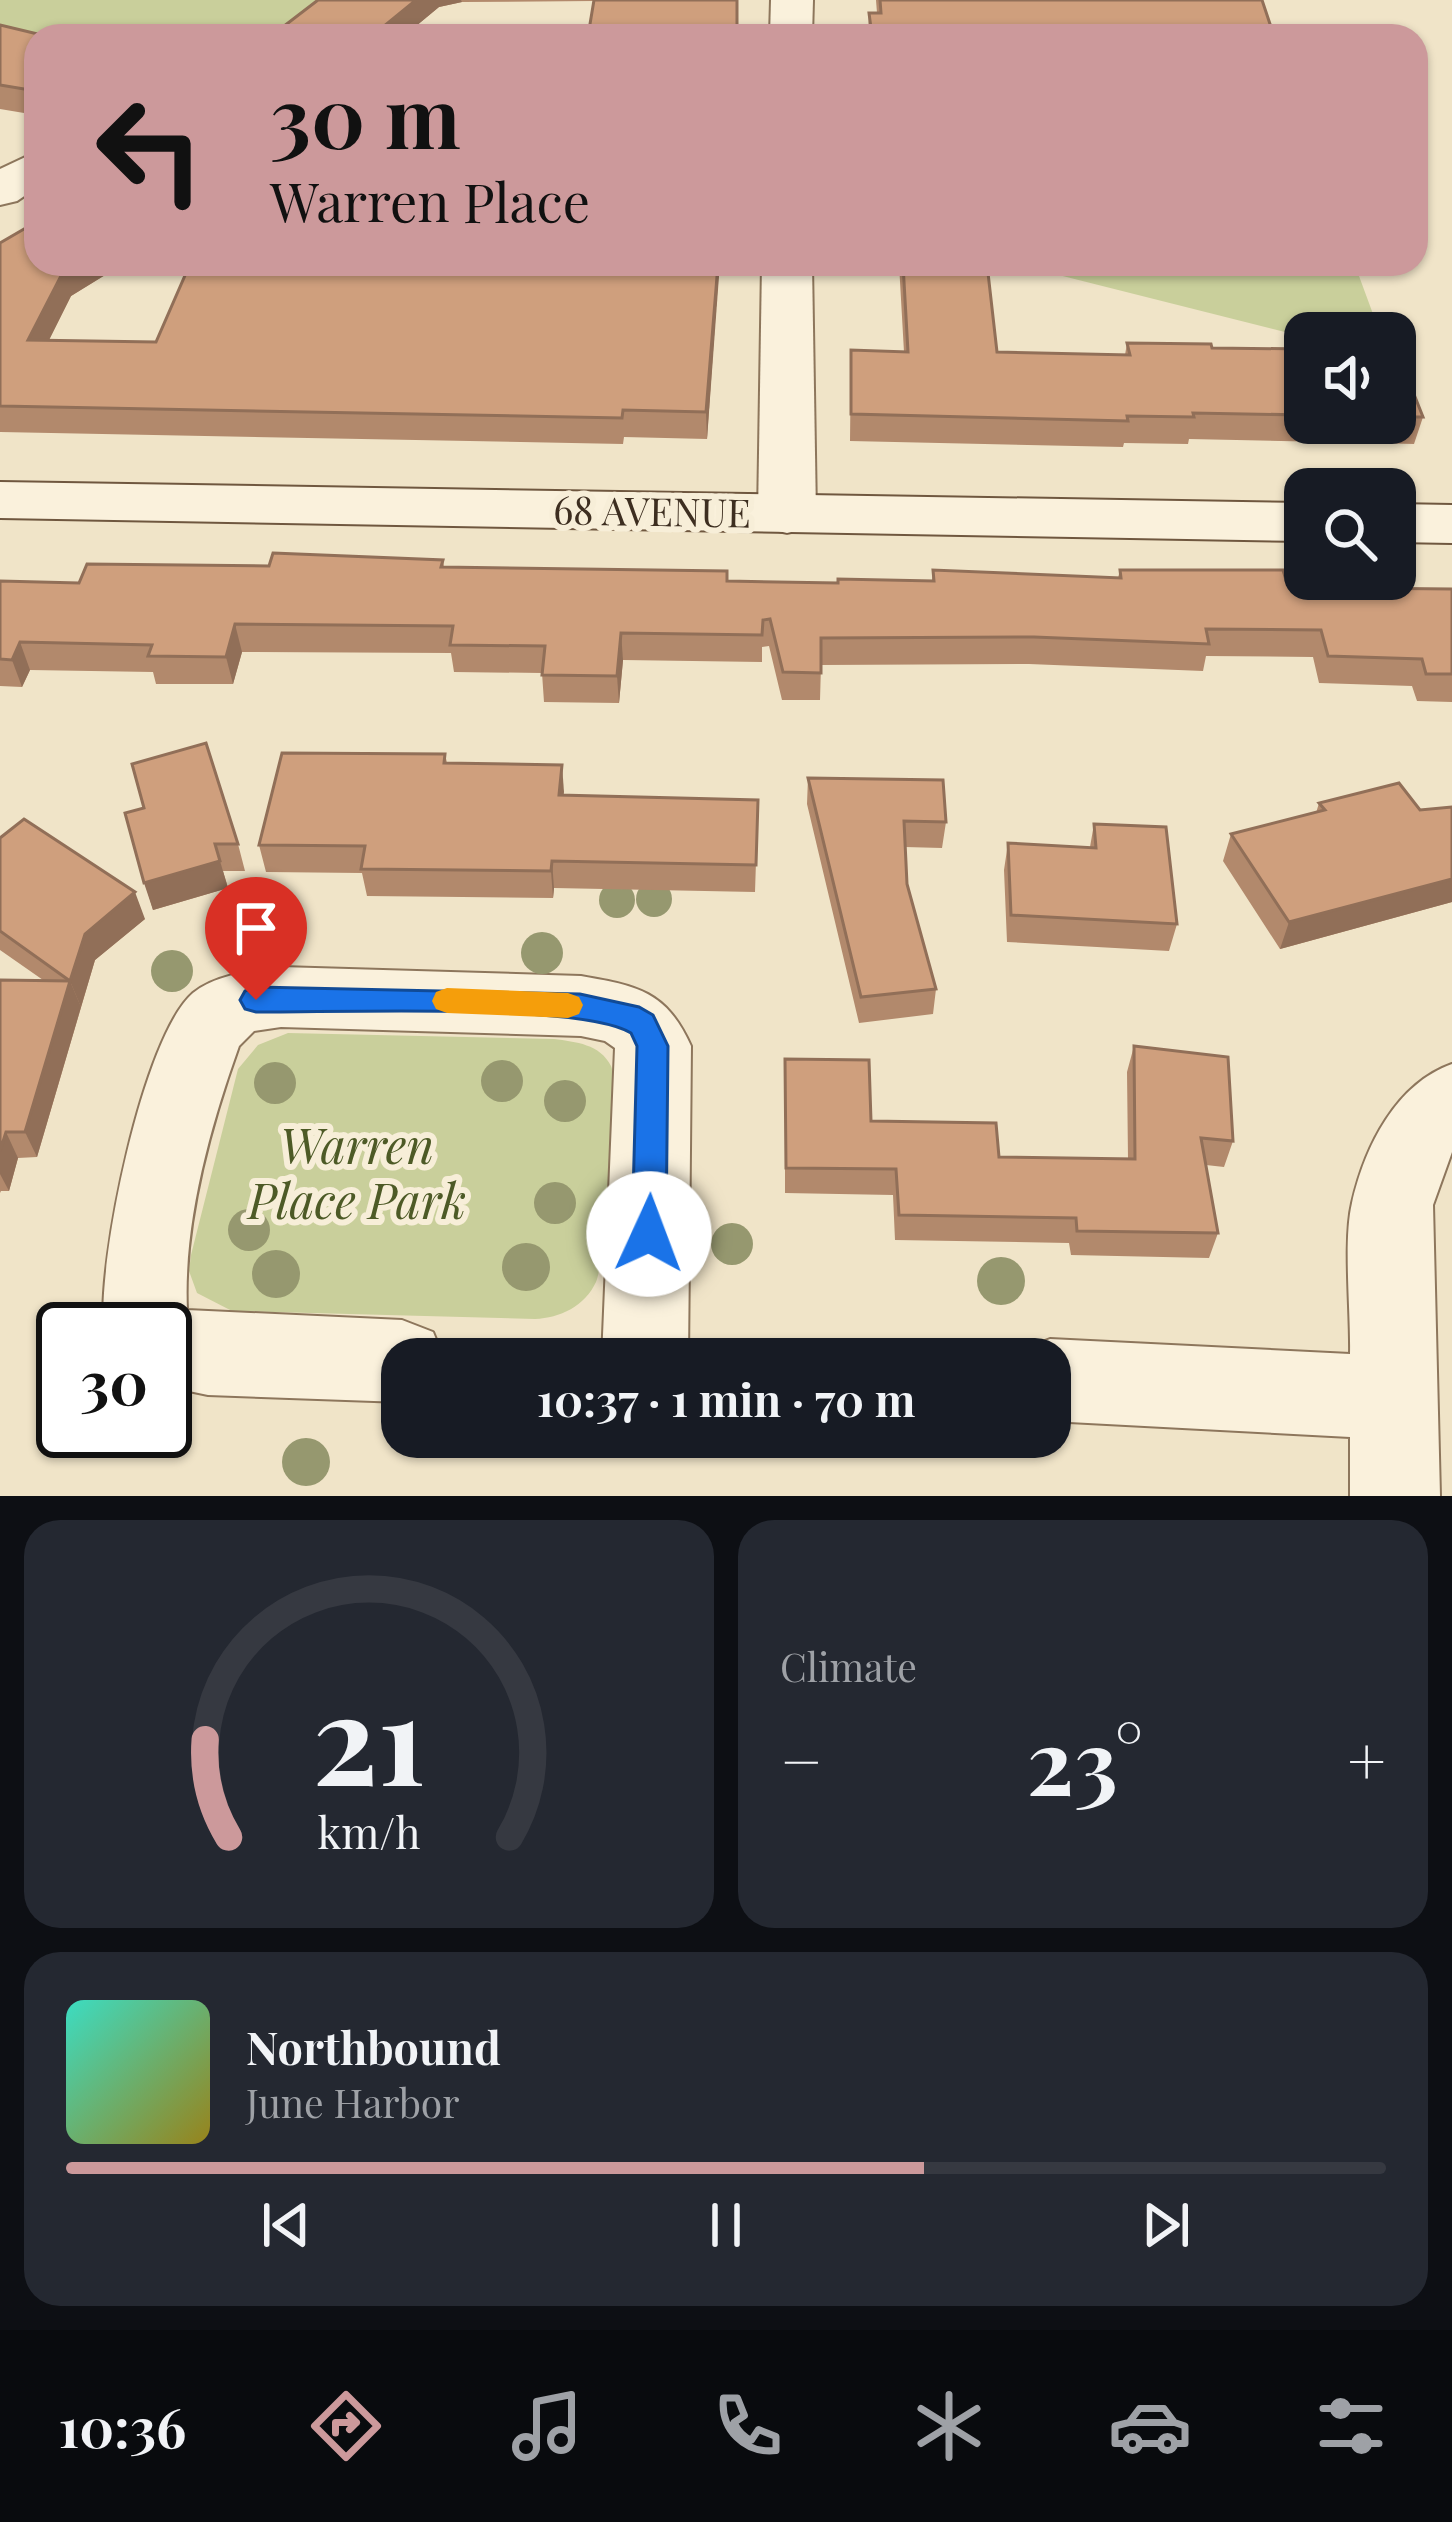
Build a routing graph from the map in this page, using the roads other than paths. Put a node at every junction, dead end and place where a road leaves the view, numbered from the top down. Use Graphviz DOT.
graph roads {
  1 [pos="787,276"];
  2 [pos="0,500"];
  3 [pos="787,515"];
  4 [pos="1284,522"];
  5 [pos="1416,523"];
  6 [pos="1452,524"];
  7 [pos="1452,1097"];
  8 [pos="144,1302"];
  9 [pos="646,1338"];
  10 [pos="192,1352"];
  11 [pos="381,1360"];
  12 [pos="1071,1381"];
  13 [pos="1394,1398"];
  14 [pos="1395,1496"];
  1 -- 3 [label="street"];
  2 -- 3 [label="street, 68 AVENUE"];
  3 -- 4 [label="street, 68 AVENUE"];
  5 -- 6 [label="street"];
  7 -- 13 [label="street"];
  8 -- 9 [label="street"];
  10 -- 11 [label="street"];
  12 -- 13 [label="street"];
  13 -- 14 [label="street"];
}
